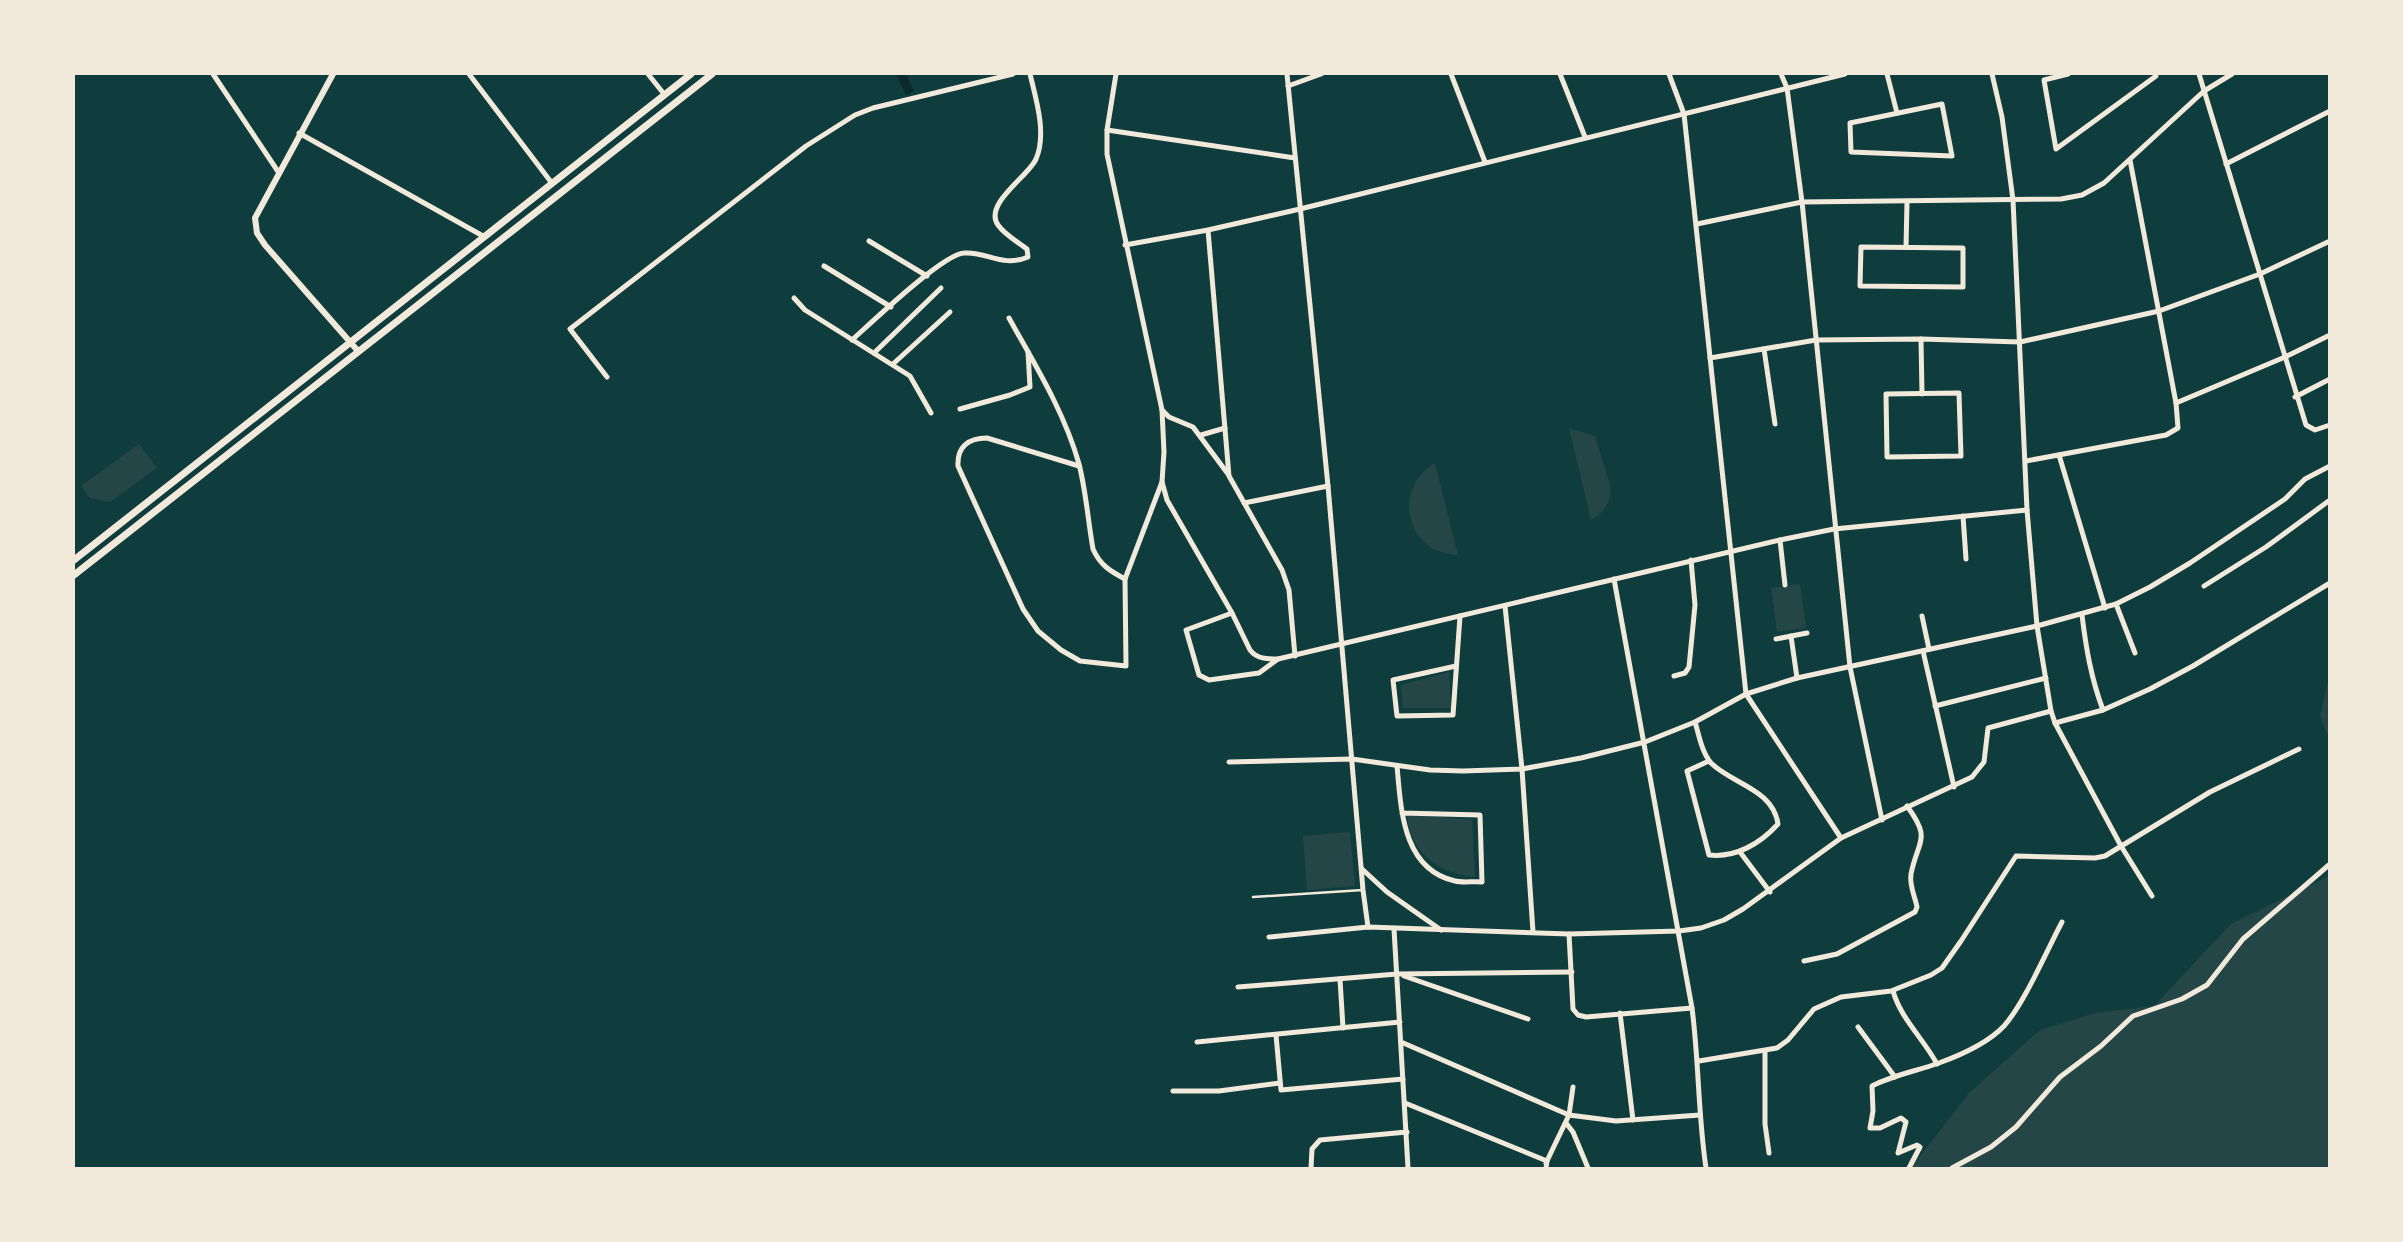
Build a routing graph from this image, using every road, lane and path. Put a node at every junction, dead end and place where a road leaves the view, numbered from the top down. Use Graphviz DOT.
graph roads {
  1 [pos="213,74"];
  2 [pos="333,74"];
  3 [pos="469,74"];
  4 [pos="648,74"];
  5 [pos="691,74"];
  6 [pos="712,74"];
  7 [pos="1013,74"];
  8 [pos="1030,74"];
  9 [pos="1116,74"];
  10 [pos="1287,74"];
  11 [pos="1321,74"];
  12 [pos="1451,74"];
  13 [pos="1560,74"];
  14 [pos="1669,74"];
  15 [pos="1781,74"];
  16 [pos="1845,74"];
  17 [pos="1887,74"];
  18 [pos="1992,74"];
  19 [pos="2068,74"];
  20 [pos="2155,74"];
  21 [pos="2199,74"];
  22 [pos="2232,74"];
  23 [pos="1288,86"];
  24 [pos="1787,88"];
  25 [pos="2204,92"];
  26 [pos="664,94"];
  27 [pos="2329,111"];
  28 [pos="1897,113"];
  29 [pos="1684,114"];
  30 [pos="1107,130"];
  31 [pos="299,133"];
  32 [pos="1585,137"];
  33 [pos="1295,158"];
  34 [pos="2130,160"];
  35 [pos="1485,162"];
  36 [pos="2226,164"];
  37 [pos="279,173"];
  38 [pos="551,182"];
  39 [pos="2013,200"];
  40 [pos="1802,202"];
  41 [pos="1907,202"];
  42 [pos="1300,209"];
  43 [pos="1697,224"];
  44 [pos="1208,230"];
  45 [pos="483,236"];
  46 [pos="869,241"];
  47 [pos="2329,241"];
  48 [pos="1125,245"];
  49 [pos="1906,247"];
  50 [pos="824,266"];
  51 [pos="2260,274"];
  52 [pos="927,276"];
  53 [pos="941,288"];
  54 [pos="794,299"];
  55 [pos="891,307"];
  56 [pos="2159,311"];
  57 [pos="950,313"];
  58 [pos="1009,318"];
  59 [pos="2329,335"];
  60 [pos="1921,339"];
  61 [pos="852,340"];
  62 [pos="1816,340"];
  63 [pos="350,342"];
  64 [pos="2020,342"];
  65 [pos="1764,349"];
  66 [pos="358,351"];
  67 [pos="1028,352"];
  68 [pos="874,353"];
  69 [pos="2285,357"];
  70 [pos="1710,358"];
  71 [pos="893,365"];
  72 [pos="607,377"];
  73 [pos="2329,379"];
  74 [pos="1922,394"];
  75 [pos="2295,397"];
  76 [pos="2176,403"];
  77 [pos="960,409"];
  78 [pos="1162,411"];
  79 [pos="931,413"];
  80 [pos="1775,424"];
  81 [pos="2329,425"];
  82 [pos="1225,428"];
  83 [pos="1201,435"];
  84 [pos="2059,455"];
  85 [pos="2026,461"];
  86 [pos="1079,466"];
  87 [pos="2329,466"];
  88 [pos="1229,476"];
  89 [pos="1162,482"];
  90 [pos="1328,486"];
  91 [pos="2329,500"];
  92 [pos="1244,503"];
  93 [pos="2027,510"];
  94 [pos="1963,516"];
  95 [pos="1835,529"];
  96 [pos="1780,540"];
  97 [pos="1729,551"];
  98 [pos="1966,559"];
  99 [pos="74,560"];
  100 [pos="1691,560"];
  101 [pos="74,575"];
  102 [pos="1125,579"];
  103 [pos="1614,579"];
  104 [pos="2329,583"];
  105 [pos="1785,584"];
  106 [pos="2203,586"];
  107 [pos="2116,604"];
  108 [pos="1505,606"];
  109 [pos="2105,608"];
  110 [pos="1232,613"];
  111 [pos="2082,615"];
  112 [pos="1922,616"];
  113 [pos="1460,617"];
  114 [pos="2037,626"];
  115 [pos="1807,633"];
  116 [pos="1791,636"];
  117 [pos="1776,639"];
  118 [pos="1342,644"];
  119 [pos="1926,650"];
  120 [pos="2135,653"];
  121 [pos="1295,656"];
  122 [pos="1278,659"];
  123 [pos="1456,666"];
  124 [pos="1850,667"];
  125 [pos="1674,676"];
  126 [pos="1797,678"];
  127 [pos="2046,678"];
  128 [pos="1746,694"];
  129 [pos="1935,706"];
  130 [pos="2051,710"];
  131 [pos="2103,710"];
  132 [pos="1695,722"];
  133 [pos="2055,723"];
  134 [pos="1645,741"];
  135 [pos="2299,749"];
  136 [pos="1352,759"];
  137 [pos="1709,761"];
  138 [pos="1229,762"];
  139 [pos="1397,766"];
  140 [pos="1522,769"];
  141 [pos="1954,787"];
  142 [pos="1907,806"];
  143 [pos="1402,813"];
  144 [pos="1882,820"];
  145 [pos="1841,838"];
  146 [pos="2121,846"];
  147 [pos="1740,852"];
  148 [pos="2329,864"];
  149 [pos="1362,869"];
  150 [pos="1363,890"];
  151 [pos="1770,892"];
  152 [pos="2151,896"];
  153 [pos="1253,897"];
  154 [pos="2062,922"];
  155 [pos="1368,927"];
  156 [pos="1394,929"];
  157 [pos="1441,930"];
  158 [pos="1679,931"];
  159 [pos="1533,932"];
  160 [pos="1569,934"];
  161 [pos="1269,937"];
  162 [pos="1804,961"];
  163 [pos="1572,972"];
  164 [pos="1397,974"];
  165 [pos="1340,979"];
  166 [pos="1238,987"];
  167 [pos="1893,991"];
  168 [pos="1692,1008"];
  169 [pos="1620,1013"];
  170 [pos="1528,1019"];
  171 [pos="1400,1022"];
  172 [pos="1858,1027"];
  173 [pos="1343,1028"];
  174 [pos="1276,1035"];
  175 [pos="1197,1042"];
  176 [pos="1401,1042"];
  177 [pos="1765,1052"];
  178 [pos="1699,1060"];
  179 [pos="1937,1064"];
  180 [pos="1895,1077"];
  181 [pos="1404,1079"];
  182 [pos="1280,1083"];
  183 [pos="1573,1087"];
  184 [pos="1173,1091"];
  185 [pos="1405,1103"];
  186 [pos="1569,1115"];
  187 [pos="1700,1115"];
  188 [pos="1633,1120"];
  189 [pos="1566,1123"];
  190 [pos="1407,1132"];
  191 [pos="1769,1153"];
  192 [pos="1547,1161"];
  193 [pos="1311,1168"];
  194 [pos="1408,1168"];
  195 [pos="1545,1168"];
  196 [pos="1588,1168"];
  197 [pos="1706,1168"];
  198 [pos="1909,1168"];
  199 [pos="1952,1168"];
  1 -- 37 [label="street"];
  2 -- 31 [label="street"];
  3 -- 38 [label="street"];
  4 -- 26 [label="street"];
  5 -- 26 [label="main road"];
  6 -- 66 [label="main road"];
  7 -- 72 [label="street"];
  8 -- 52 [label="street"];
  9 -- 30 [label="street"];
  10 -- 23 [label="street"];
  11 -- 23 [label="street"];
  12 -- 35 [label="street"];
  13 -- 32 [label="street"];
  14 -- 29 [label="street"];
  15 -- 24 [label="street"];
  16 -- 24 [label="street"];
  17 -- 28 [label="street"];
  18 -- 39 [label="street"];
  19 -- 20 [label="street"];
  21 -- 25 [label="street"];
  22 -- 25 [label="street"];
  23 -- 33 [label="street"];
  24 -- 29 [label="street"];
  24 -- 40 [label="street"];
  25 -- 34 [label="street"];
  25 -- 36 [label="street"];
  26 -- 38 [label="main road"];
  27 -- 36 [label="street"];
  28 -- 28 [label="street"];
  29 -- 32 [label="street"];
  29 -- 43 [label="street"];
  30 -- 33 [label="street"];
  30 -- 48 [label="street"];
  31 -- 37 [label="street"];
  31 -- 45 [label="street"];
  32 -- 35 [label="street"];
  33 -- 42 [label="street"];
  34 -- 39 [label="street"];
  34 -- 56 [label="street"];
  35 -- 42 [label="street"];
  36 -- 51 [label="street"];
  37 -- 63 [label="street"];
  38 -- 45 [label="main road"];
  39 -- 41 [label="street"];
  39 -- 64 [label="street"];
  40 -- 41 [label="street"];
  40 -- 43 [label="street"];
  40 -- 62 [label="street"];
  41 -- 49 [label="street"];
  42 -- 44 [label="street"];
  42 -- 90 [label="street"];
  43 -- 70 [label="street"];
  44 -- 48 [label="street"];
  44 -- 82 [label="street"];
  45 -- 63 [label="main road"];
  46 -- 52 [label="street"];
  47 -- 51 [label="street"];
  48 -- 78 [label="street"];
  49 -- 49 [label="street"];
  50 -- 55 [label="street"];
  51 -- 56 [label="street"];
  51 -- 69 [label="street"];
  52 -- 55 [label="street"];
  53 -- 68 [label="street"];
  54 -- 61 [label="street"];
  55 -- 61 [label="street"];
  56 -- 64 [label="street"];
  56 -- 76 [label="street"];
  57 -- 71 [label="street"];
  58 -- 67 [label="street"];
  59 -- 69 [label="street"];
  60 -- 62 [label="street"];
  60 -- 64 [label="street"];
  60 -- 74 [label="street"];
  61 -- 68 [label="street"];
  62 -- 65 [label="street"];
  62 -- 95 [label="street"];
  63 -- 66 [label="street"];
  63 -- 99 [label="main road"];
  64 -- 85 [label="street"];
  65 -- 70 [label="street"];
  65 -- 80 [label="street"];
  66 -- 101 [label="main road"];
  67 -- 77 [label="street"];
  67 -- 86 [label="street"];
  68 -- 71 [label="street"];
  69 -- 75 [label="street"];
  69 -- 76 [label="street"];
  70 -- 97 [label="street"];
  71 -- 79 [label="street"];
  73 -- 75 [label="street"];
  74 -- 74 [label="street"];
  75 -- 81 [label="street"];
  76 -- 84 [label="street"];
  78 -- 83 [label="street"];
  78 -- 89 [label="street"];
  82 -- 83 [label="street"];
  82 -- 88 [label="street"];
  83 -- 88 [label="street"];
  84 -- 85 [label="street"];
  84 -- 109 [label="street"];
  85 -- 93 [label="street"];
  86 -- 102 [label="street"];
  86 -- 102 [label="street"];
  87 -- 107 [label="street"];
  88 -- 92 [label="street"];
  89 -- 102 [label="street"];
  89 -- 110 [label="street"];
  90 -- 92 [label="street"];
  90 -- 118 [label="street"];
  91 -- 106 [label="street"];
  92 -- 121 [label="street"];
  93 -- 94 [label="street"];
  93 -- 114 [label="street"];
  94 -- 95 [label="street"];
  94 -- 98 [label="street"];
  95 -- 96 [label="street"];
  95 -- 124 [label="street"];
  96 -- 97 [label="street"];
  96 -- 105 [label="street"];
  97 -- 100 [label="street"];
  97 -- 128 [label="street"];
  100 -- 103 [label="street"];
  100 -- 125 [label="street"];
  103 -- 108 [label="street"];
  103 -- 134 [label="street"];
  104 -- 131 [label="street"];
  107 -- 109 [label="street"];
  107 -- 120 [label="street"];
  108 -- 113 [label="street"];
  108 -- 140 [label="street"];
  109 -- 111 [label="street"];
  110 -- 122 [label="street"];
  110 -- 122 [label="street"];
  111 -- 114 [label="street"];
  111 -- 131 [label="street"];
  112 -- 119 [label="street"];
  113 -- 118 [label="street"];
  113 -- 123 [label="street"];
  114 -- 119 [label="street"];
  114 -- 127 [label="street"];
  115 -- 116 [label="street"];
  116 -- 117 [label="street"];
  116 -- 126 [label="street"];
  118 -- 121 [label="street"];
  118 -- 136 [label="street"];
  119 -- 124 [label="street"];
  119 -- 129 [label="street"];
  121 -- 122 [label="street"];
  123 -- 123 [label="street"];
  124 -- 126 [label="street"];
  124 -- 144 [label="street"];
  126 -- 128 [label="street"];
  127 -- 129 [label="street"];
  127 -- 130 [label="street"];
  128 -- 132 [label="street"];
  128 -- 145 [label="street"];
  129 -- 141 [label="street"];
  130 -- 133 [label="street"];
  130 -- 141 [label="street"];
  131 -- 133 [label="street"];
  132 -- 134 [label="street"];
  132 -- 137 [label="street"];
  133 -- 146 [label="street"];
  134 -- 140 [label="street"];
  134 -- 158 [label="street"];
  135 -- 146 [label="street"];
  136 -- 138 [label="street"];
  136 -- 139 [label="street"];
  136 -- 149 [label="street"];
  137 -- 147 [label="street"];
  137 -- 147 [label="street"];
  139 -- 140 [label="street"];
  139 -- 143 [label="street"];
  140 -- 159 [label="street"];
  141 -- 142 [label="street"];
  142 -- 144 [label="street"];
  142 -- 162 [label="street"];
  143 -- 143 [label="street"];
  144 -- 145 [label="street"];
  145 -- 151 [label="street"];
  146 -- 152 [label="street"];
  146 -- 167 [label="street"];
  147 -- 151 [label="street"];
  148 -- 199 [label="street"];
  149 -- 150 [label="street"];
  149 -- 157 [label="street"];
  150 -- 153 [label="lane"];
  150 -- 155 [label="street"];
  151 -- 158 [label="street"];
  154 -- 179 [label="street"];
  155 -- 156 [label="street"];
  155 -- 161 [label="street"];
  156 -- 157 [label="street"];
  156 -- 164 [label="street"];
  157 -- 159 [label="street"];
  158 -- 160 [label="street"];
  158 -- 168 [label="street"];
  159 -- 160 [label="street"];
  160 -- 163 [label="street"];
  163 -- 164 [label="street"];
  163 -- 169 [label="street"];
  164 -- 165 [label="street"];
  164 -- 170 [label="street"];
  164 -- 171 [label="street"];
  165 -- 166 [label="street"];
  165 -- 173 [label="street"];
  167 -- 177 [label="street"];
  167 -- 179 [label="street"];
  168 -- 169 [label="street"];
  168 -- 178 [label="street"];
  169 -- 188 [label="street"];
  171 -- 173 [label="street"];
  171 -- 176 [label="street"];
  172 -- 180 [label="street"];
  173 -- 174 [label="street"];
  174 -- 175 [label="street"];
  174 -- 182 [label="street"];
  176 -- 181 [label="street"];
  176 -- 186 [label="street"];
  177 -- 178 [label="street"];
  177 -- 191 [label="street"];
  178 -- 187 [label="street"];
  179 -- 180 [label="street"];
  180 -- 198 [label="street"];
  181 -- 182 [label="street"];
  181 -- 185 [label="street"];
  182 -- 184 [label="street"];
  183 -- 186 [label="street"];
  185 -- 190 [label="street"];
  185 -- 192 [label="street"];
  186 -- 188 [label="street"];
  186 -- 189 [label="street"];
  187 -- 188 [label="street"];
  187 -- 197 [label="street"];
  189 -- 192 [label="street"];
  189 -- 196 [label="street"];
  190 -- 193 [label="street"];
  190 -- 194 [label="street"];
  192 -- 195 [label="street"];
}
